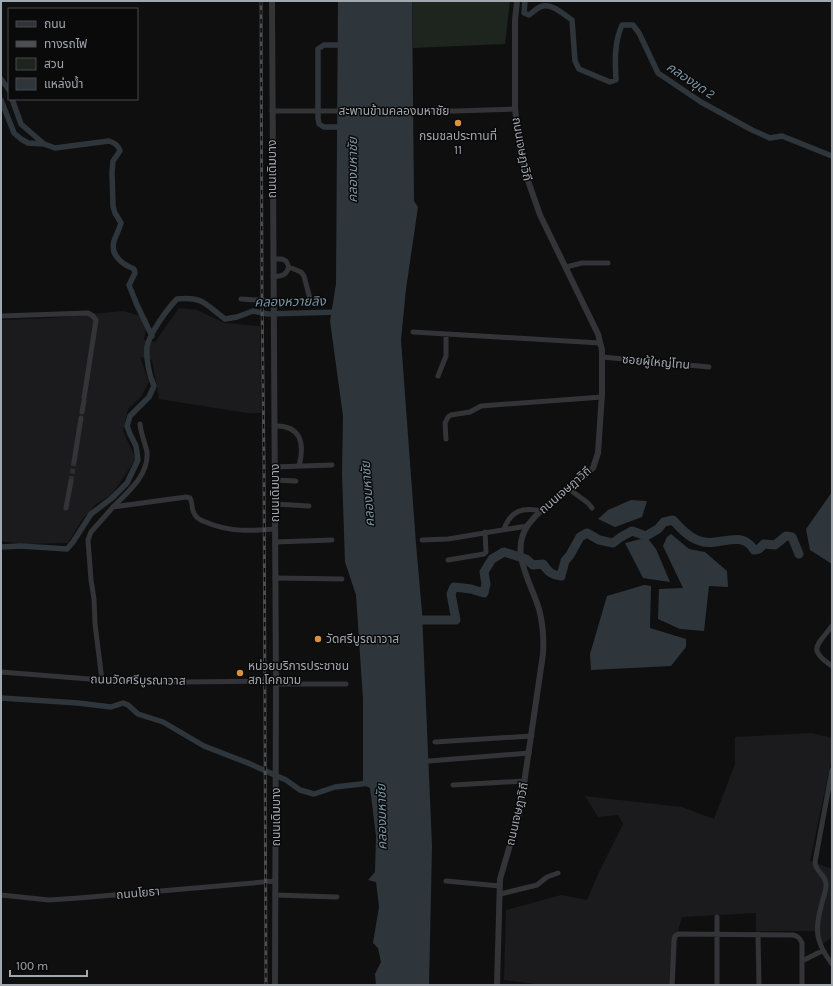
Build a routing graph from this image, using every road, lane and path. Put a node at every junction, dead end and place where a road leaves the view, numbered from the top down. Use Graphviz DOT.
graph roads {
  1 [pos="272,1"];
  2 [pos="517,1"];
  3 [pos="516,109"];
  4 [pos="272,111"];
  5 [pos="273,259"];
  6 [pos="608,263"];
  7 [pos="289,267"];
  8 [pos="566,267"];
  9 [pos="273,276"];
  10 [pos="240,299"];
  11 [pos="310,299"];
  12 [pos="273,301"];
  13 [pos="1,316"];
  14 [pos="413,332"];
  15 [pos="446,334"];
  16 [pos="600,343"];
  17 [pos="602,357"];
  18 [pos="709,367"];
  19 [pos="438,376"];
  20 [pos="602,397"];
  21 [pos="82,412"];
  22 [pos="81,418"];
  23 [pos="140,424"];
  24 [pos="274,426"];
  25 [pos="446,439"];
  26 [pos="74,462"];
  27 [pos="332,465"];
  28 [pos="274,466"];
  29 [pos="299,466"];
  30 [pos="274,480"];
  31 [pos="71,481"];
  32 [pos="296,481"];
  33 [pos="569,489"];
  34 [pos="275,504"];
  35 [pos="308,506"];
  36 [pos="114,507"];
  37 [pos="66,508"];
  38 [pos="592,508"];
  39 [pos="542,511"];
  40 [pos="527,526"];
  41 [pos="275,529"];
  42 [pos="504,529"];
  43 [pos="485,532"];
  44 [pos="332,540"];
  45 [pos="422,540"];
  46 [pos="275,542"];
  47 [pos="448,560"];
  48 [pos="275,578"];
  49 [pos="342,580"];
  50 [pos="832,626"];
  51 [pos="832,666"];
  52 [pos="1,672"];
  53 [pos="102,680"];
  54 [pos="276,683"];
  55 [pos="346,684"];
  56 [pos="532,736"];
  57 [pos="435,742"];
  58 [pos="530,753"];
  59 [pos="429,761"];
  60 [pos="832,770"];
  61 [pos="525,782"];
  62 [pos="453,786"];
  63 [pos="558,873"];
  64 [pos="275,881"];
  65 [pos="446,881"];
  66 [pos="500,886"];
  67 [pos="500,894"];
  68 [pos="1,895"];
  69 [pos="275,895"];
  70 [pos="337,897"];
  71 [pos="717,917"];
  72 [pos="758,934"];
  73 [pos="717,935"];
  74 [pos="822,951"];
  75 [pos="802,961"];
  76 [pos="832,964"];
  77 [pos="275,985"];
  78 [pos="497,985"];
  79 [pos="672,985"];
  80 [pos="717,985"];
  81 [pos="759,985"];
  82 [pos="802,985"];
  1 -- 4 [label="street, ถนนเดิมบาง"];
  2 -- 3 [label="street, ถนนเจษฎาวิถี"];
  3 -- 4 [label="street, สะพานข้ามคลองมหาชัย"];
  3 -- 8 [label="street, ถนนเจษฎาวิถี"];
  4 -- 5 [label="street, ถนนเดิมบาง"];
  5 -- 7 [label="street"];
  5 -- 9 [label="street, ถนนเดิมบาง"];
  6 -- 8 [label="street"];
  7 -- 9 [label="street"];
  7 -- 11 [label="street"];
  8 -- 16 [label="street, ถนนเจษฎาวิถี"];
  9 -- 12 [label="street, ถนนเดิมบาง"];
  10 -- 12 [label="street"];
  12 -- 24 [label="street, ถนนเดิมบาง"];
  13 -- 21 [label="street"];
  14 -- 15 [label="street"];
  15 -- 16 [label="street"];
  15 -- 19 [label="street"];
  16 -- 17 [label="street, ถนนเจษฎาวิถี"];
  17 -- 18 [label="street, ซอยผู้ใหญ่โทน"];
  17 -- 20 [label="street, ถนนเจษฎาวิถี"];
  20 -- 25 [label="street"];
  20 -- 33 [label="street, ถนนเจษฎาวิถี"];
  22 -- 26 [label="street"];
  23 -- 36 [label="street"];
  24 -- 28 [label="street, ถนนเดิมบาง"];
  24 -- 29 [label="street"];
  27 -- 29 [label="street"];
  28 -- 29 [label="street"];
  28 -- 30 [label="street, ถนนเดิมบาง"];
  30 -- 32 [label="street"];
  30 -- 34 [label="street, ถนนเดิมบาง"];
  31 -- 37 [label="street"];
  33 -- 38 [label="street"];
  33 -- 39 [label="street, ถนนเจษฎาวิถี"];
  34 -- 35 [label="street"];
  34 -- 41 [label="street, ถนนเดิมบาง"];
  36 -- 41 [label="street"];
  36 -- 53 [label="street"];
  39 -- 40 [label="street, ถนนเจษฎาวิถี"];
  39 -- 42 [label="street"];
  40 -- 42 [label="street"];
  40 -- 56 [label="street, ถนนเจษฎาวิถี"];
  41 -- 46 [label="street, ถนนเดิมบาง"];
  42 -- 43 [label="street"];
  43 -- 45 [label="street"];
  43 -- 47 [label="street"];
  44 -- 46 [label="street"];
  46 -- 48 [label="street, ถนนเดิมบาง"];
  48 -- 49 [label="street"];
  48 -- 54 [label="street, ถนนเดิมบาง"];
  50 -- 51 [label="street"];
  52 -- 53 [label="street, ถนนวัดศรีบูรณาวาส"];
  53 -- 54 [label="street, ถนนวัดศรีบูรณาวาส"];
  54 -- 55 [label="street, ถนนวัดศรีบูรณาวาส"];
  54 -- 64 [label="street, ถนนเดิมบาง"];
  56 -- 57 [label="street"];
  56 -- 58 [label="street, ถนนเจษฎาวิถี"];
  58 -- 59 [label="street"];
  58 -- 61 [label="street, ถนนเจษฎาวิถี"];
  60 -- 74 [label="street"];
  61 -- 62 [label="street"];
  61 -- 66 [label="street, ถนนเจษฎาวิถี"];
  63 -- 67 [label="street"];
  64 -- 68 [label="street, ถนนโยธา"];
  64 -- 69 [label="street, ถนนเดิมบาง"];
  65 -- 66 [label="street"];
  66 -- 67 [label="street, ถนนเจษฎาวิถี"];
  67 -- 78 [label="street, ถนนเจษฎาวิถี"];
  69 -- 70 [label="street"];
  69 -- 77 [label="street, ถนนเดิมบาง"];
  71 -- 73 [label="street"];
  72 -- 73 [label="street"];
  72 -- 75 [label="street"];
  72 -- 81 [label="street"];
  73 -- 79 [label="street"];
  73 -- 80 [label="street"];
  74 -- 75 [label="street"];
  74 -- 76 [label="street"];
  75 -- 82 [label="street"];
}
